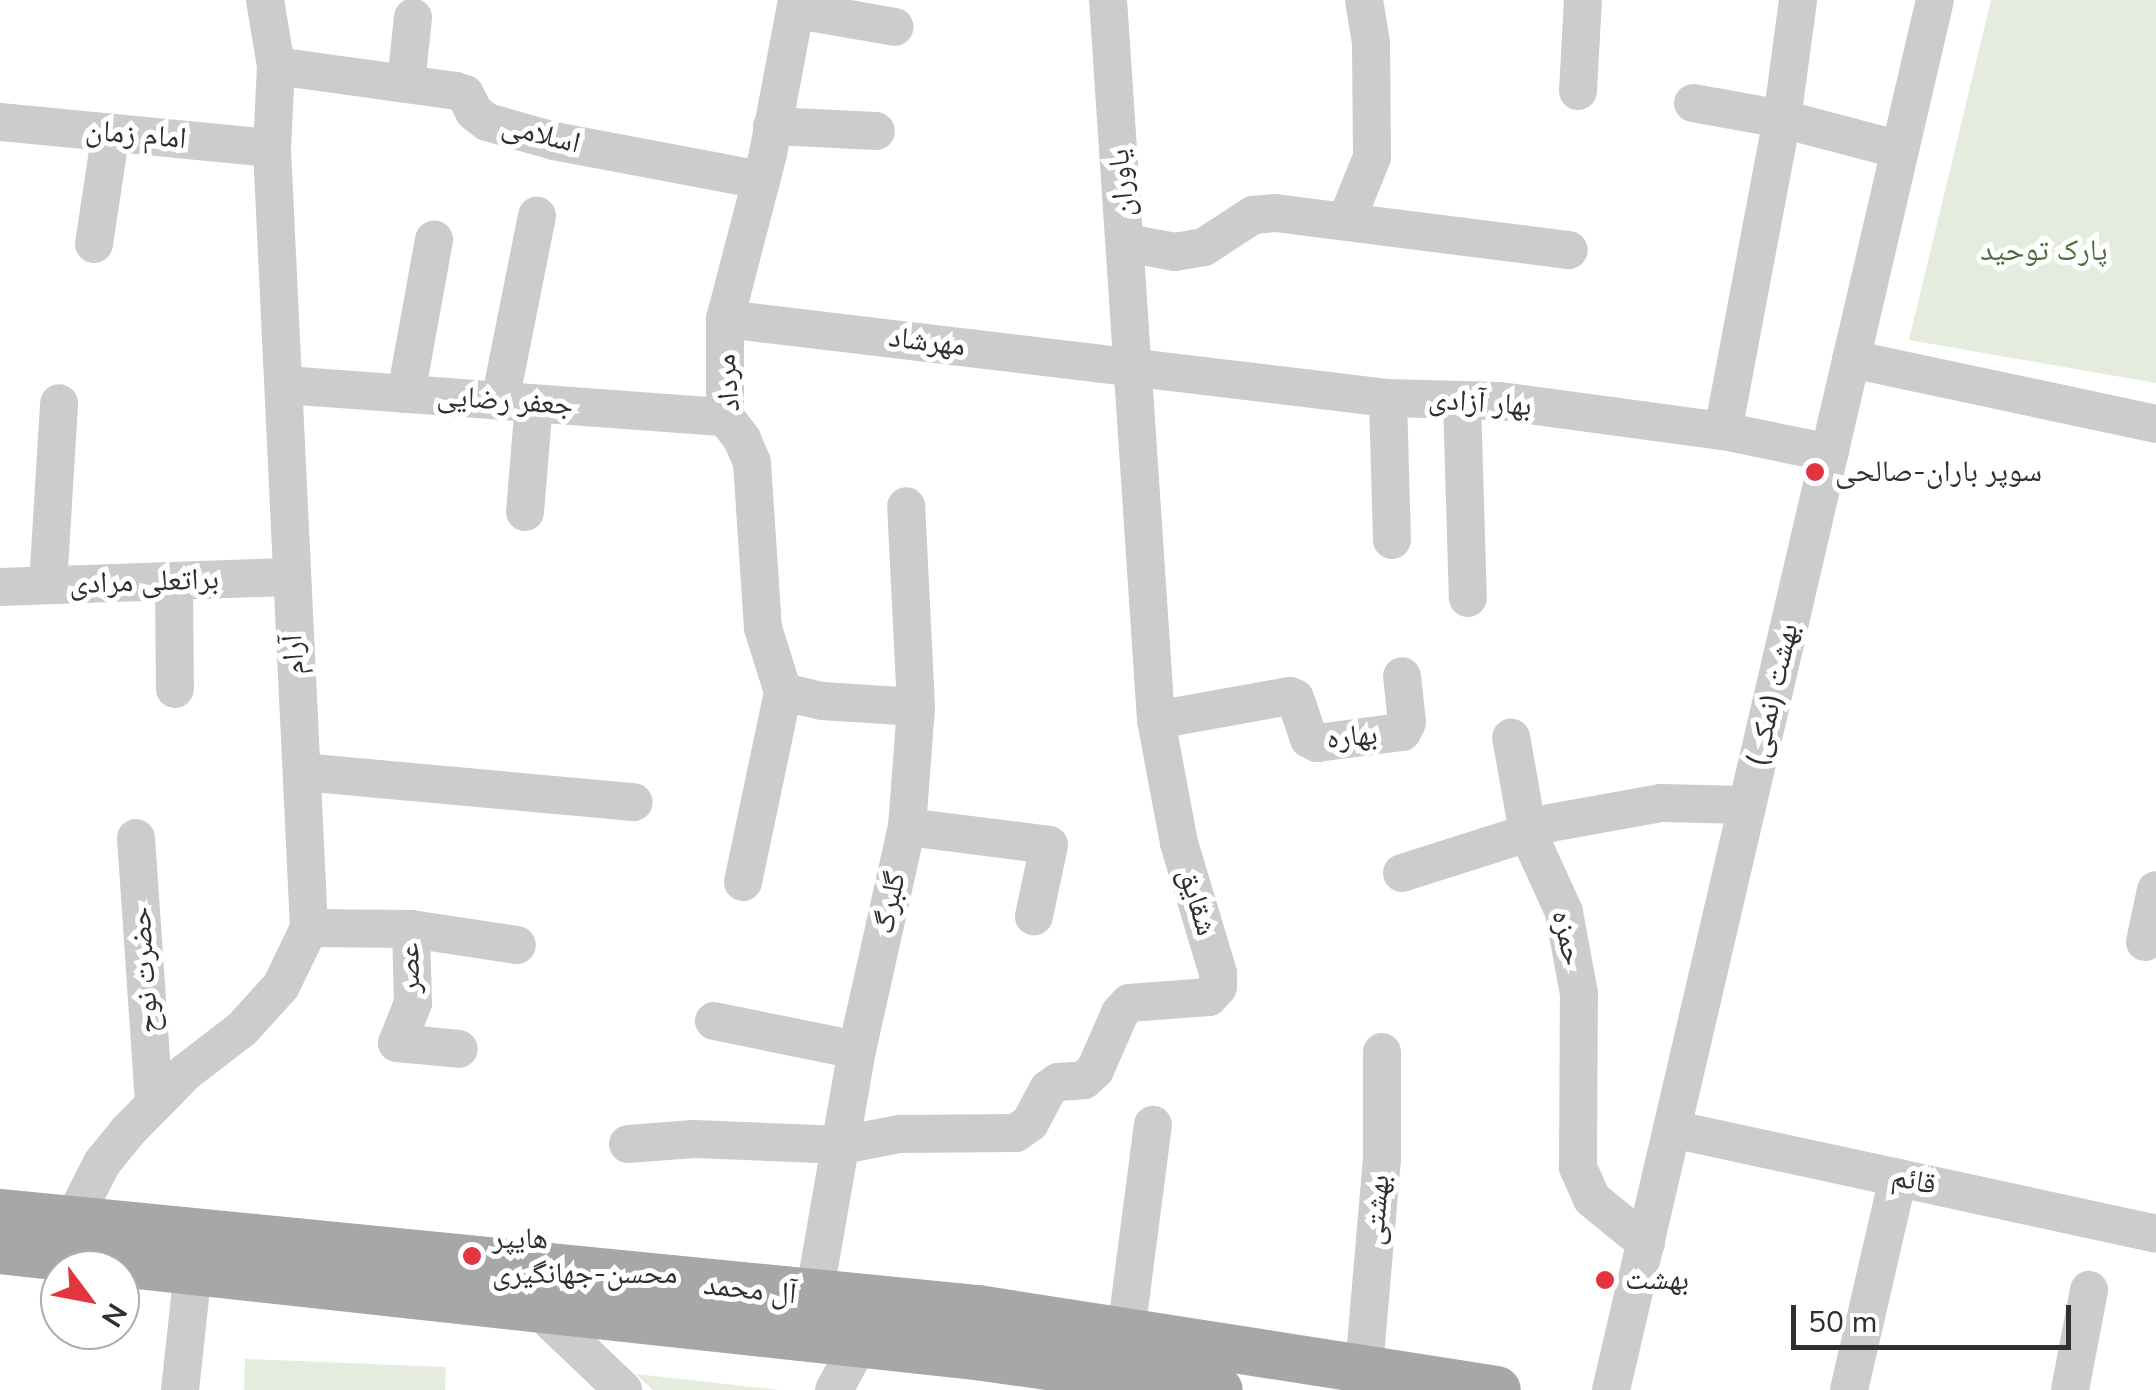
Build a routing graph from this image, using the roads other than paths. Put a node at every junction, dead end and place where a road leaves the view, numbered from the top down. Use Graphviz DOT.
graph roads {
  1 [pos="265,0"];
  2 [pos="1108,0"];
  3 [pos="1364,0"];
  4 [pos="1583,0"];
  5 [pos="1798,0"];
  6 [pos="1935,0"];
  7 [pos="797,5"];
  8 [pos="413,18"];
  9 [pos="895,27"];
  10 [pos="276,66"];
  11 [pos="406,83"];
  12 [pos="1578,91"];
  13 [pos="1693,104"];
  14 [pos="1782,118"];
  15 [pos="0,122"];
  16 [pos="772,126"];
  17 [pos="112,132"];
  18 [pos="876,132"];
  19 [pos="272,148"];
  20 [pos="1900,150"];
  21 [pos="760,180"];
  22 [pos="537,216"];
  23 [pos="1347,220"];
  24 [pos="434,240"];
  25 [pos="1127,243"];
  26 [pos="94,244"];
  27 [pos="1569,250"];
  28 [pos="725,319"];
  29 [pos="1852,358"];
  30 [pos="1129,366"];
  31 [pos="285,385"];
  32 [pos="406,394"];
  33 [pos="1388,398"];
  34 [pos="1462,401"];
  35 [pos="59,402"];
  36 [pos="517,402"];
  37 [pos="725,417"];
  38 [pos="2156,424"];
  39 [pos="1723,432"];
  40 [pos="1830,454"];
  41 [pos="906,506"];
  42 [pos="524,512"];
  43 [pos="1392,540"];
  44 [pos="289,577"];
  45 [pos="174,581"];
  46 [pos="48,585"];
  47 [pos="0,587"];
  48 [pos="1468,598"];
  49 [pos="1402,676"];
  50 [pos="175,689"];
  51 [pos="783,692"];
  52 [pos="916,707"];
  53 [pos="1156,720"];
  54 [pos="1511,737"];
  55 [pos="302,772"];
  56 [pos="634,802"];
  57 [pos="1748,805"];
  58 [pos="906,827"];
  59 [pos="1528,833"];
  60 [pos="136,838"];
  61 [pos="1402,874"];
  62 [pos="744,882"];
  63 [pos="2156,890"];
  64 [pos="1034,916"];
  65 [pos="309,928"];
  66 [pos="410,929"];
  67 [pos="2145,942"];
  68 [pos="517,945"];
  69 [pos="714,1021"];
  70 [pos="459,1048"];
  71 [pos="857,1050"];
  72 [pos="1382,1052"];
  73 [pos="154,1102"];
  74 [pos="1153,1125"];
  75 [pos="1672,1129"];
  76 [pos="628,1144"];
  77 [pos="842,1145"];
  78 [pos="1898,1178"];
  79 [pos="0,1213"];
  80 [pos="72,1222"];
  81 [pos="2156,1234"];
  82 [pos="1646,1243"];
  83 [pos="0,1250"];
  84 [pos="193,1270"];
  85 [pos="2089,1290"];
  86 [pos="814,1296"];
  87 [pos="537,1308"];
  88 [pos="1126,1332"];
  89 [pos="859,1344"];
  90 [pos="1364,1368"];
  91 [pos="180,1390"];
  92 [pos="623,1390"];
  93 [pos="834,1390"];
  94 [pos="1219,1390"];
  95 [pos="1496,1390"];
  96 [pos="1612,1390"];
  97 [pos="1849,1390"];
  98 [pos="2070,1390"];
  1 -- 10 [label="street, آرام"];
  2 -- 25 [label="street, یاوران"];
  3 -- 23 [label="street"];
  4 -- 12 [label="street"];
  5 -- 14 [label="street"];
  6 -- 20 [label="street, بهشت (نمکی)"];
  7 -- 9 [label="street"];
  7 -- 16 [label="street, مرداد"];
  8 -- 11 [label="street"];
  10 -- 11 [label="street, اسلامی"];
  10 -- 19 [label="street, آرام"];
  11 -- 21 [label="street, اسلامی"];
  13 -- 14 [label="street"];
  14 -- 20 [label="street"];
  14 -- 39 [label="street"];
  15 -- 17 [label="street, امام زمان"];
  16 -- 18 [label="street"];
  16 -- 21 [label="street, مرداد"];
  17 -- 19 [label="street, امام زمان"];
  17 -- 26 [label="street"];
  19 -- 31 [label="street, آرام"];
  20 -- 29 [label="street, بهشت (نمکی)"];
  21 -- 28 [label="street, مرداد"];
  22 -- 36 [label="street"];
  23 -- 25 [label="street"];
  23 -- 27 [label="street"];
  24 -- 32 [label="street"];
  25 -- 30 [label="street, یاوران"];
  28 -- 30 [label="street, مهرشاد"];
  28 -- 37 [label="street, مرداد"];
  29 -- 38 [label="street"];
  29 -- 40 [label="street, بهشت (نمکی)"];
  30 -- 33 [label="street, بهار آزادی"];
  30 -- 53 [label="street, شقایق"];
  31 -- 32 [label="street, جعفر رضایی"];
  31 -- 44 [label="street, آرام"];
  32 -- 36 [label="street, جعفر رضایی"];
  33 -- 34 [label="street, بهار آزادی"];
  33 -- 43 [label="street"];
  34 -- 39 [label="street, بهار آزادی"];
  34 -- 48 [label="street"];
  35 -- 46 [label="street"];
  36 -- 37 [label="street, جعفر رضایی"];
  36 -- 42 [label="street"];
  37 -- 51 [label="street, مرداد"];
  39 -- 40 [label="street, بهار آزادی"];
  40 -- 57 [label="street, بهشت (نمکی)"];
  41 -- 52 [label="street, گلبرگ"];
  44 -- 45 [label="street, براتعلی مرادی"];
  44 -- 55 [label="street, آرام"];
  45 -- 46 [label="street, براتعلی مرادی"];
  45 -- 50 [label="street"];
  46 -- 47 [label="street, براتعلی مرادی"];
  49 -- 53 [label="street, بهاره"];
  51 -- 52 [label="street"];
  51 -- 62 [label="street"];
  52 -- 58 [label="street, گلبرگ"];
  53 -- 77 [label="street, شقایق"];
  54 -- 59 [label="street, حمزه"];
  55 -- 56 [label="street"];
  55 -- 65 [label="street, آرام"];
  57 -- 59 [label="street"];
  57 -- 75 [label="street, بهشت (نمکی)"];
  58 -- 64 [label="street"];
  58 -- 71 [label="street, گلبرگ"];
  59 -- 61 [label="street"];
  59 -- 82 [label="street, حمزه"];
  60 -- 73 [label="street, حضرت نوح"];
  63 -- 67 [label="street"];
  65 -- 66 [label="street, عصر"];
  65 -- 73 [label="street, آرام"];
  66 -- 68 [label="street"];
  66 -- 70 [label="street, عصر"];
  69 -- 71 [label="street"];
  71 -- 77 [label="street, گلبرگ"];
  72 -- 90 [label="street, بهشتی"];
  73 -- 80 [label="street, آرام"];
  74 -- 88 [label="street"];
  75 -- 78 [label="street, قائم"];
  75 -- 82 [label="street, بهشت (نمکی)"];
  76 -- 77 [label="street"];
  77 -- 86 [label="street, گلبرگ"];
  78 -- 81 [label="street, قائم"];
  78 -- 97 [label="street"];
  79 -- 80 [label="main road, آل محمد"];
  80 -- 86 [label="main road, آل محمد"];
  82 -- 96 [label="street, بهشت (نمکی)"];
  83 -- 84 [label="main road, آل محمد"];
  84 -- 87 [label="main road, آل محمد"];
  84 -- 91 [label="street"];
  85 -- 98 [label="street"];
  86 -- 88 [label="main road, آل محمد"];
  87 -- 89 [label="main road, آل محمد"];
  87 -- 92 [label="street"];
  88 -- 90 [label="main road, آل محمد"];
  89 -- 93 [label="street"];
  89 -- 94 [label="main road, آل محمد"];
  90 -- 95 [label="main road, آل محمد"];
}
